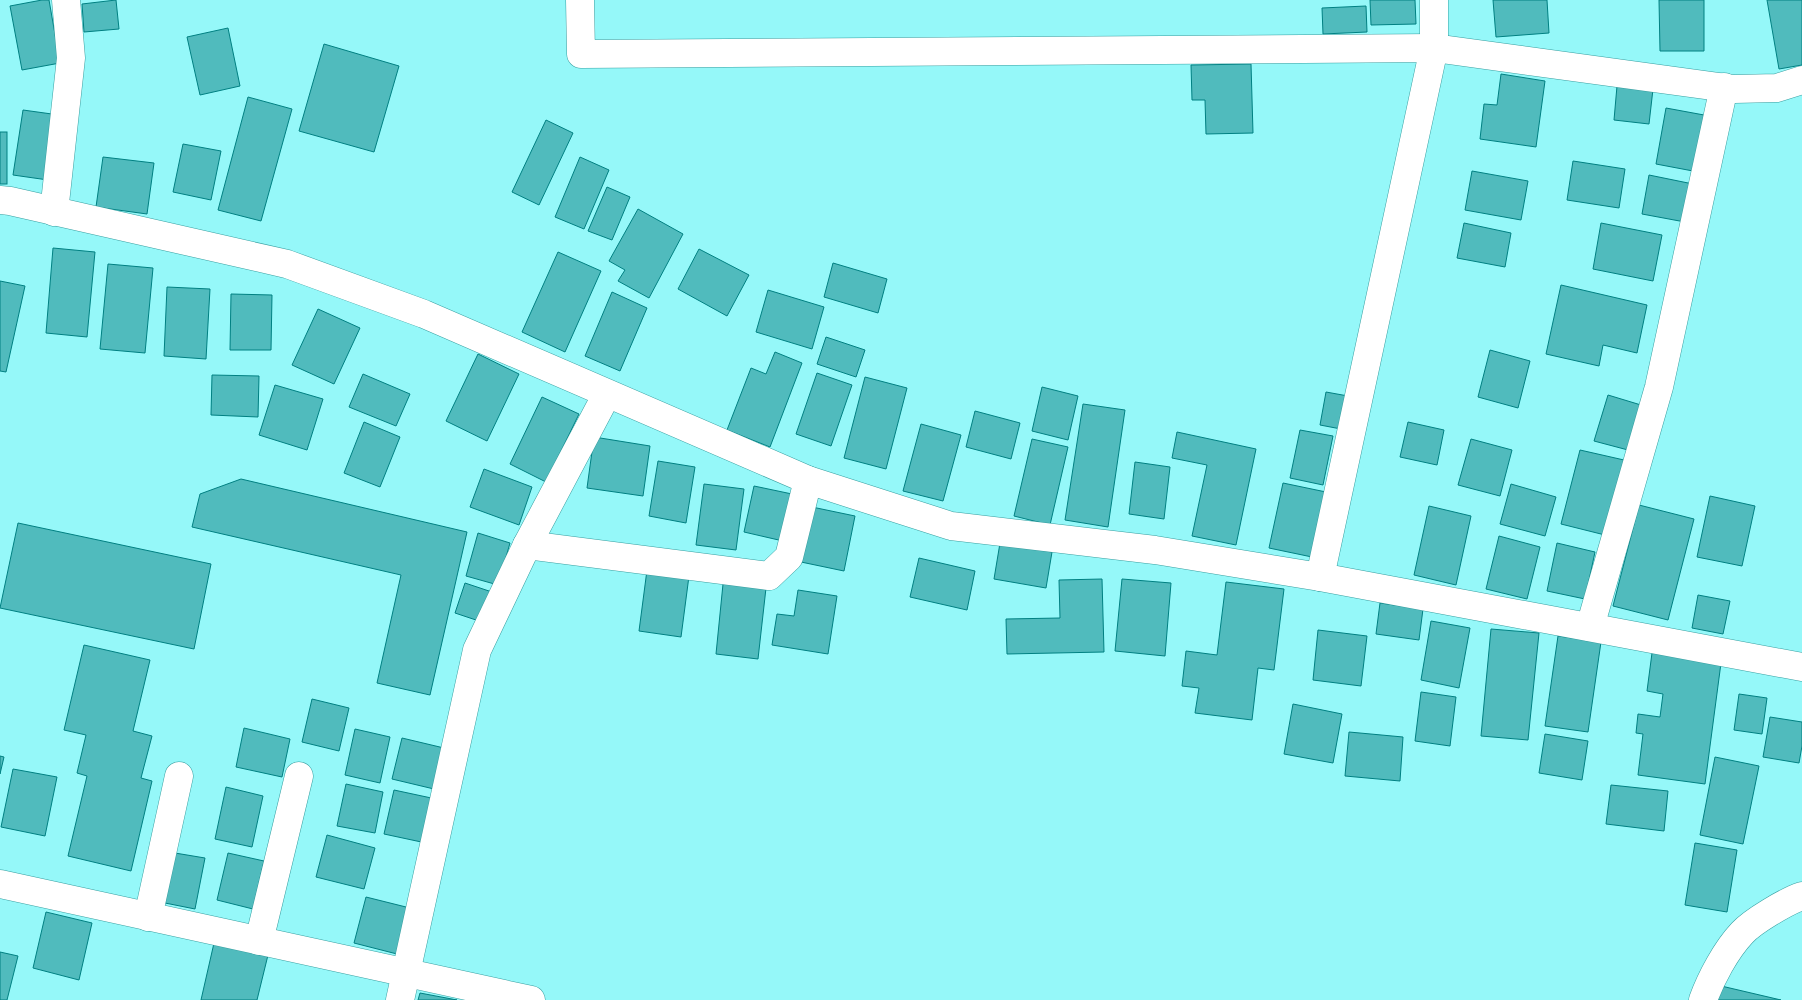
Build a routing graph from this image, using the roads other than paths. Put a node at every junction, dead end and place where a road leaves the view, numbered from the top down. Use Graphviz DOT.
graph roads {
  1 [pos="66,0"];
  2 [pos="580,0"];
  3 [pos="1434,0"];
  4 [pos="1434,48"];
  5 [pos="1802,80"];
  6 [pos="1724,87"];
  7 [pos="0,200"];
  8 [pos="54,212"];
  9 [pos="607,394"];
  10 [pos="808,480"];
  11 [pos="527,545"];
  12 [pos="1320,577"];
  13 [pos="1590,627"];
  14 [pos="1802,666"];
  15 [pos="179,776"];
  16 [pos="299,776"];
  17 [pos="0,884"];
  18 [pos="1802,896"];
  19 [pos="148,917"];
  20 [pos="259,941"];
  21 [pos="406,973"];
  22 [pos="400,1000"];
  23 [pos="531,1000"];
  24 [pos="1703,1000"];
  1 -- 8 [label="lane"];
  2 -- 4 [label="lane"];
  3 -- 4 [label="lane"];
  4 -- 6 [label="lane"];
  4 -- 12 [label="lane"];
  5 -- 6 [label="lane"];
  6 -- 13 [label="lane"];
  7 -- 8 [label="lane"];
  8 -- 9 [label="lane"];
  9 -- 10 [label="lane"];
  9 -- 11 [label="lane"];
  10 -- 11 [label="lane"];
  10 -- 12 [label="lane"];
  11 -- 21 [label="lane"];
  12 -- 13 [label="lane"];
  13 -- 14 [label="lane"];
  15 -- 19 [label="lane"];
  16 -- 20 [label="lane"];
  17 -- 19 [label="lane"];
  18 -- 24 [label="lane"];
  19 -- 20 [label="lane"];
  20 -- 21 [label="lane"];
  21 -- 22 [label="lane"];
  21 -- 23 [label="lane"];
}
